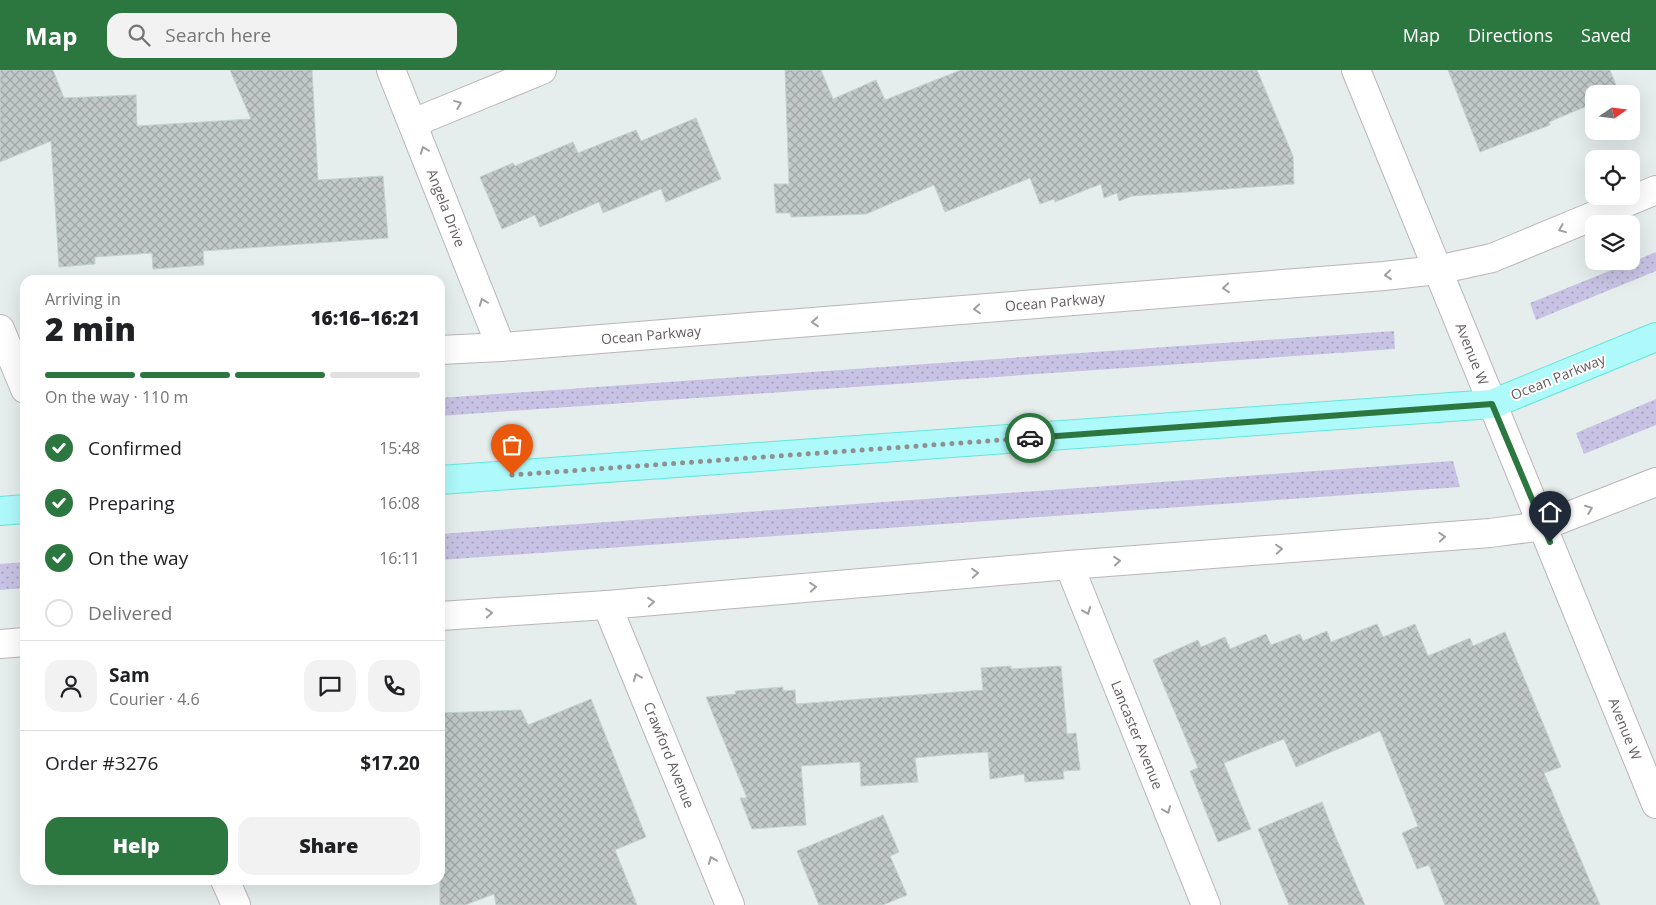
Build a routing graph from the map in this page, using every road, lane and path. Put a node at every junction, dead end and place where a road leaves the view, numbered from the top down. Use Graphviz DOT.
graph roads {
  1 [pos="391,70"];
  2 [pos="542,70"];
  3 [pos="1356,70"];
  4 [pos="413,123"];
  5 [pos="1656,190"];
  6 [pos="1437,270"];
  7 [pos="0,328"];
  8 [pos="1656,337"];
  9 [pos="501,347"];
  10 [pos="445,350"];
  11 [pos="17,378"];
  12 [pos="1492,404"];
  13 [pos="445,480"];
  14 [pos="1656,482"];
  15 [pos="20,509"];
  16 [pos="0,511"];
  17 [pos="1543,526"];
  18 [pos="1069,565"];
  19 [pos="607,605"];
  20 [pos="445,616"];
  21 [pos="20,642"];
  22 [pos="0,644"];
  23 [pos="1656,804"];
  24 [pos="227,885"];
  25 [pos="236,905"];
  26 [pos="730,905"];
  27 [pos="1206,905"];
  1 -- 4 [label="street, Angela Drive"];
  4 -- 2 [label="street, one-way"];
  3 -- 6 [label="street, Avenue W"];
  9 -- 4 [label="street, Angela Drive, one-way"];
  5 -- 6 [label="street, Ocean Parkway, one-way"];
  6 -- 9 [label="street, Ocean Parkway, one-way"];
  6 -- 12 [label="street, Avenue W"];
  7 -- 11 [label="street"];
  8 -- 12 [label="main road, Ocean Parkway"];
  9 -- 10 [label="street, Ocean Parkway"];
  12 -- 13 [label="main road, Ocean Parkway"];
  12 -- 17 [label="street, Avenue W"];
  17 -- 14 [label="street, one-way"];
  15 -- 16 [label="main road"];
  18 -- 17 [label="street, one-way"];
  17 -- 23 [label="street, Avenue W"];
  19 -- 18 [label="street, one-way"];
  18 -- 27 [label="street, Lancaster Avenue, one-way"];
  20 -- 19 [label="street, one-way"];
  26 -- 19 [label="street, Crawford Avenue, one-way"];
  21 -- 22 [label="street"];
  24 -- 25 [label="street"];
}
